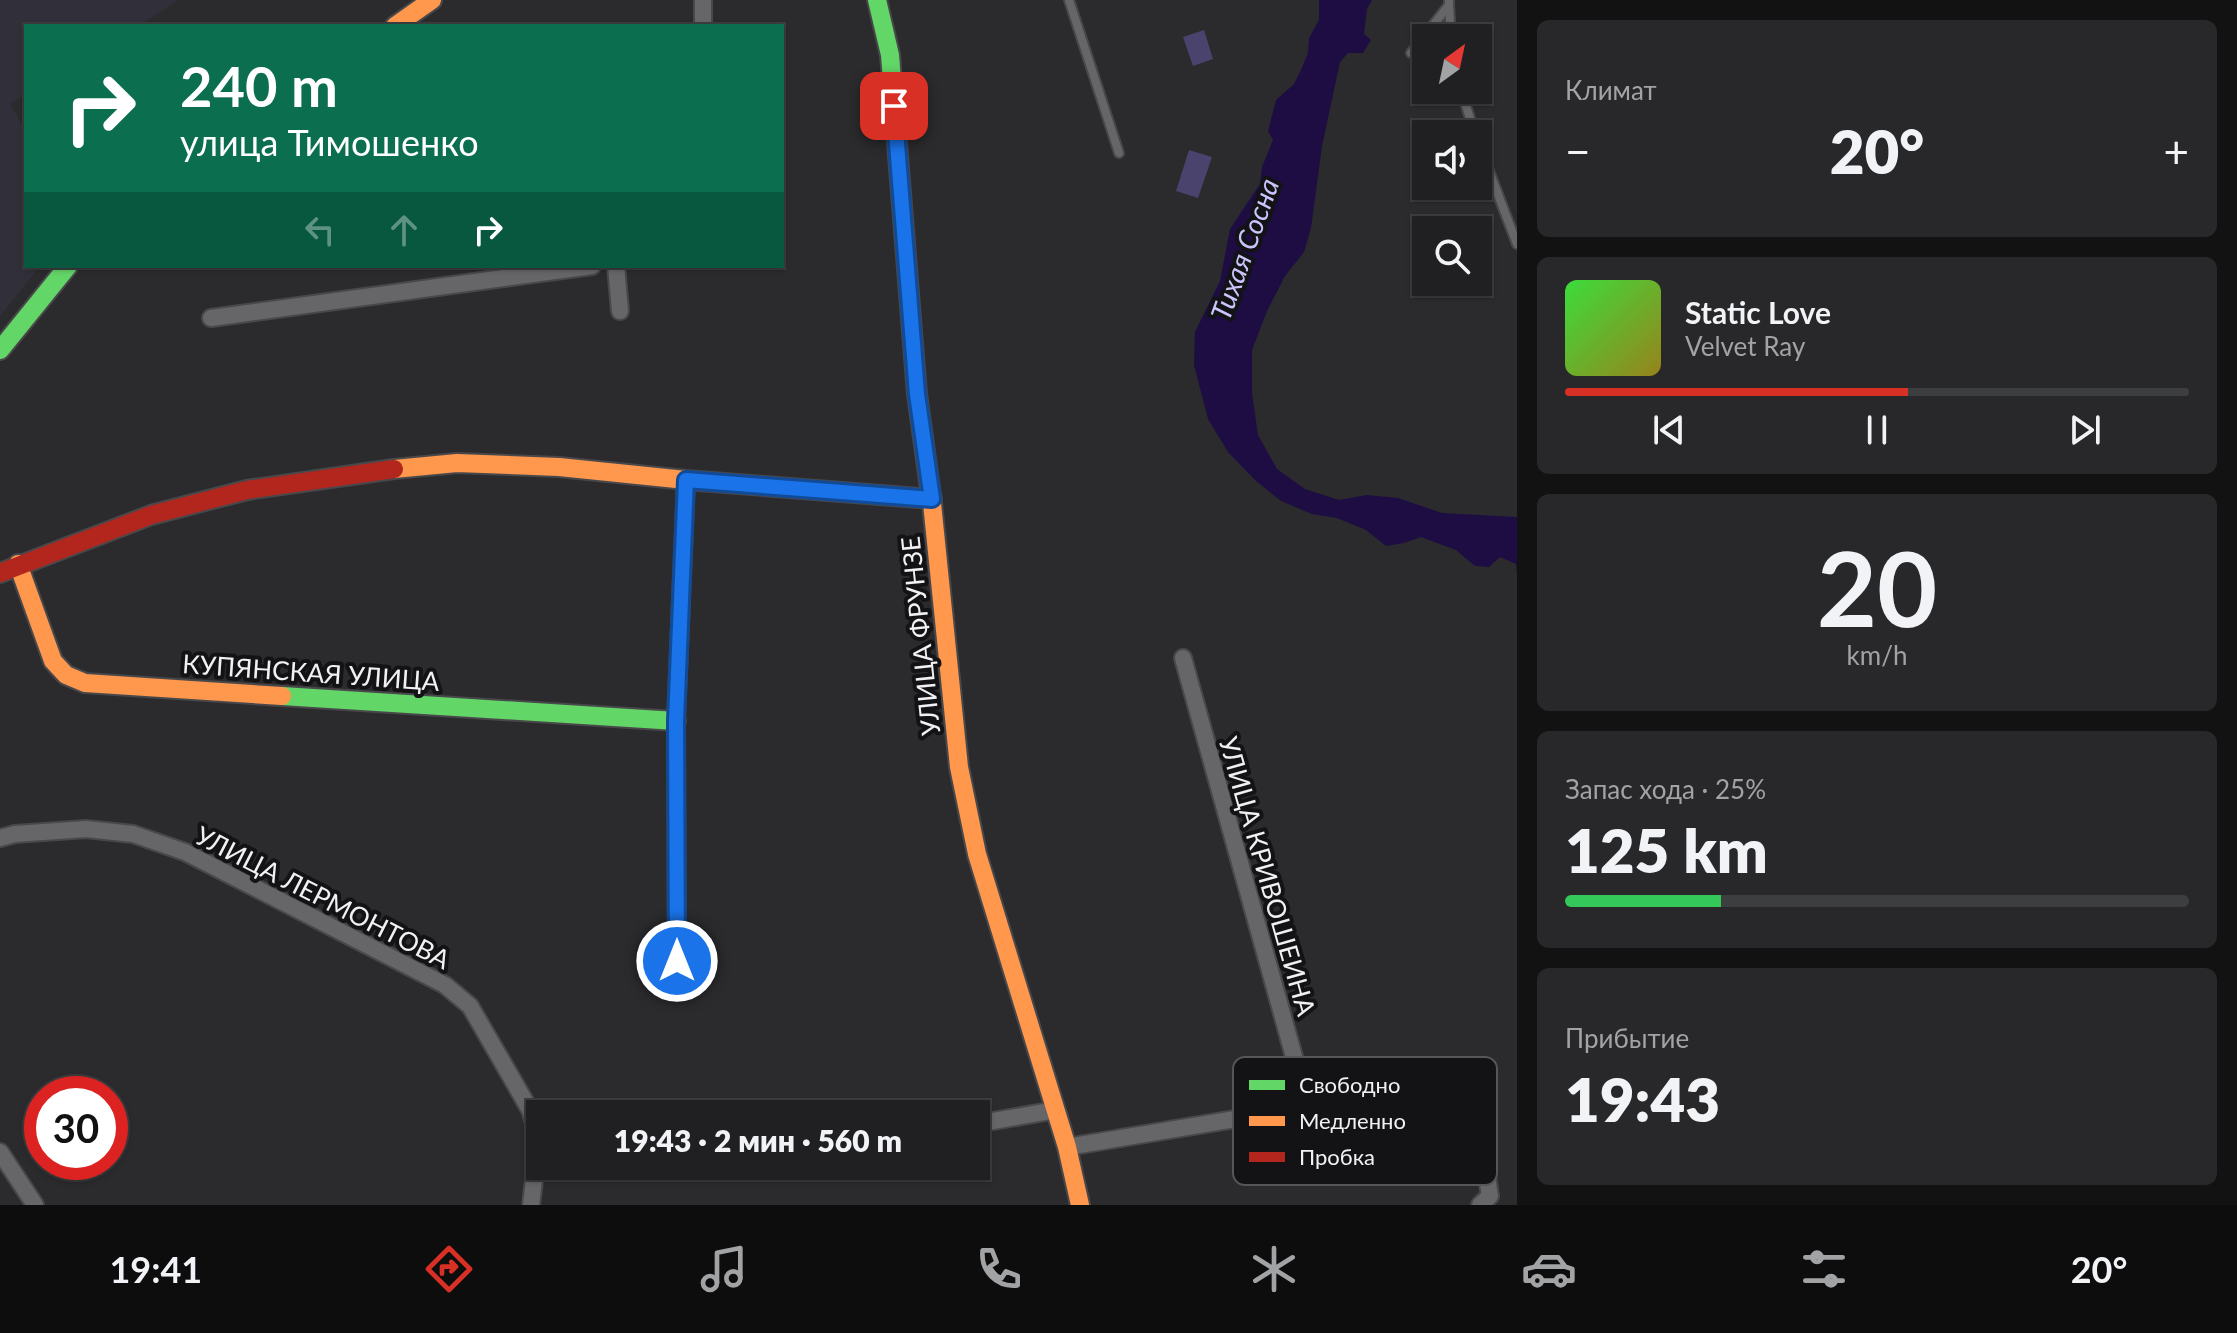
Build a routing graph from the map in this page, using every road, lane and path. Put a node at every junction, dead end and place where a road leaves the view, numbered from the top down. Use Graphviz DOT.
graph roads {
  1 [pos="432,0"];
  2 [pos="703,0"];
  3 [pos="877,0"];
  4 [pos="1069,0"];
  5 [pos="1449,3"];
  6 [pos="398,24"];
  7 [pos="703,24"];
  8 [pos="1450,24"];
  9 [pos="1411,53"];
  10 [pos="1119,153"];
  11 [pos="1492,179"];
  12 [pos="1517,244"];
  13 [pos="65,268"];
  14 [pos="577,268"];
  15 [pos="616,268"];
  16 [pos="620,311"];
  17 [pos="211,318"];
  18 [pos="0,350"];
  19 [pos="686,480"];
  20 [pos="932,499"];
  21 [pos="18,564"];
  22 [pos="0,573"];
  23 [pos="1183,658"];
  24 [pos="676,721"];
  25 [pos="0,838"];
  26 [pos="677,991"];
  27 [pos="1294,1057"];
  28 [pos="526,1103"];
  29 [pos="1056,1110"];
  30 [pos="1233,1119"];
  31 [pos="990,1122"];
  32 [pos="1067,1147"];
  33 [pos="0,1152"];
  34 [pos="534,1180"];
  35 [pos="1488,1185"];
  36 [pos="35,1205"];
  37 [pos="531,1205"];
  38 [pos="1080,1205"];
  39 [pos="1480,1205"];
  1 -- 6 [label="street"];
  2 -- 7 [label="street"];
  3 -- 20 [label="street, УЛИЦА ФРУНЗЕ"];
  4 -- 10 [label="lane"];
  5 -- 8 [label="lane"];
  5 -- 9 [label="lane"];
  11 -- 12 [label="lane"];
  13 -- 18 [label="street"];
  14 -- 17 [label="street"];
  15 -- 16 [label="street"];
  19 -- 20 [label="street"];
  19 -- 21 [label="street"];
  19 -- 24 [label="street"];
  20 -- 29 [label="street, УЛИЦА ФРУНЗЕ"];
  21 -- 22 [label="street"];
  21 -- 24 [label="street, КУПЯНСКАЯ УЛИЦА"];
  23 -- 27 [label="street, УЛИЦА КРИВОШЕИНА"];
  24 -- 26 [label="street"];
  25 -- 28 [label="street, УЛИЦА ЛЕРМОНТОВА"];
  29 -- 31 [label="street"];
  29 -- 32 [label="street, УЛИЦА ФРУНЗЕ"];
  30 -- 32 [label="street"];
  32 -- 38 [label="street, УЛИЦА ФРУНЗЕ"];
  33 -- 36 [label="street"];
  34 -- 37 [label="street, УЛИЦА ЛЕРМОНТОВА"];
  35 -- 39 [label="street, УЛИЦА КРИВОШЕИНА"];
}
